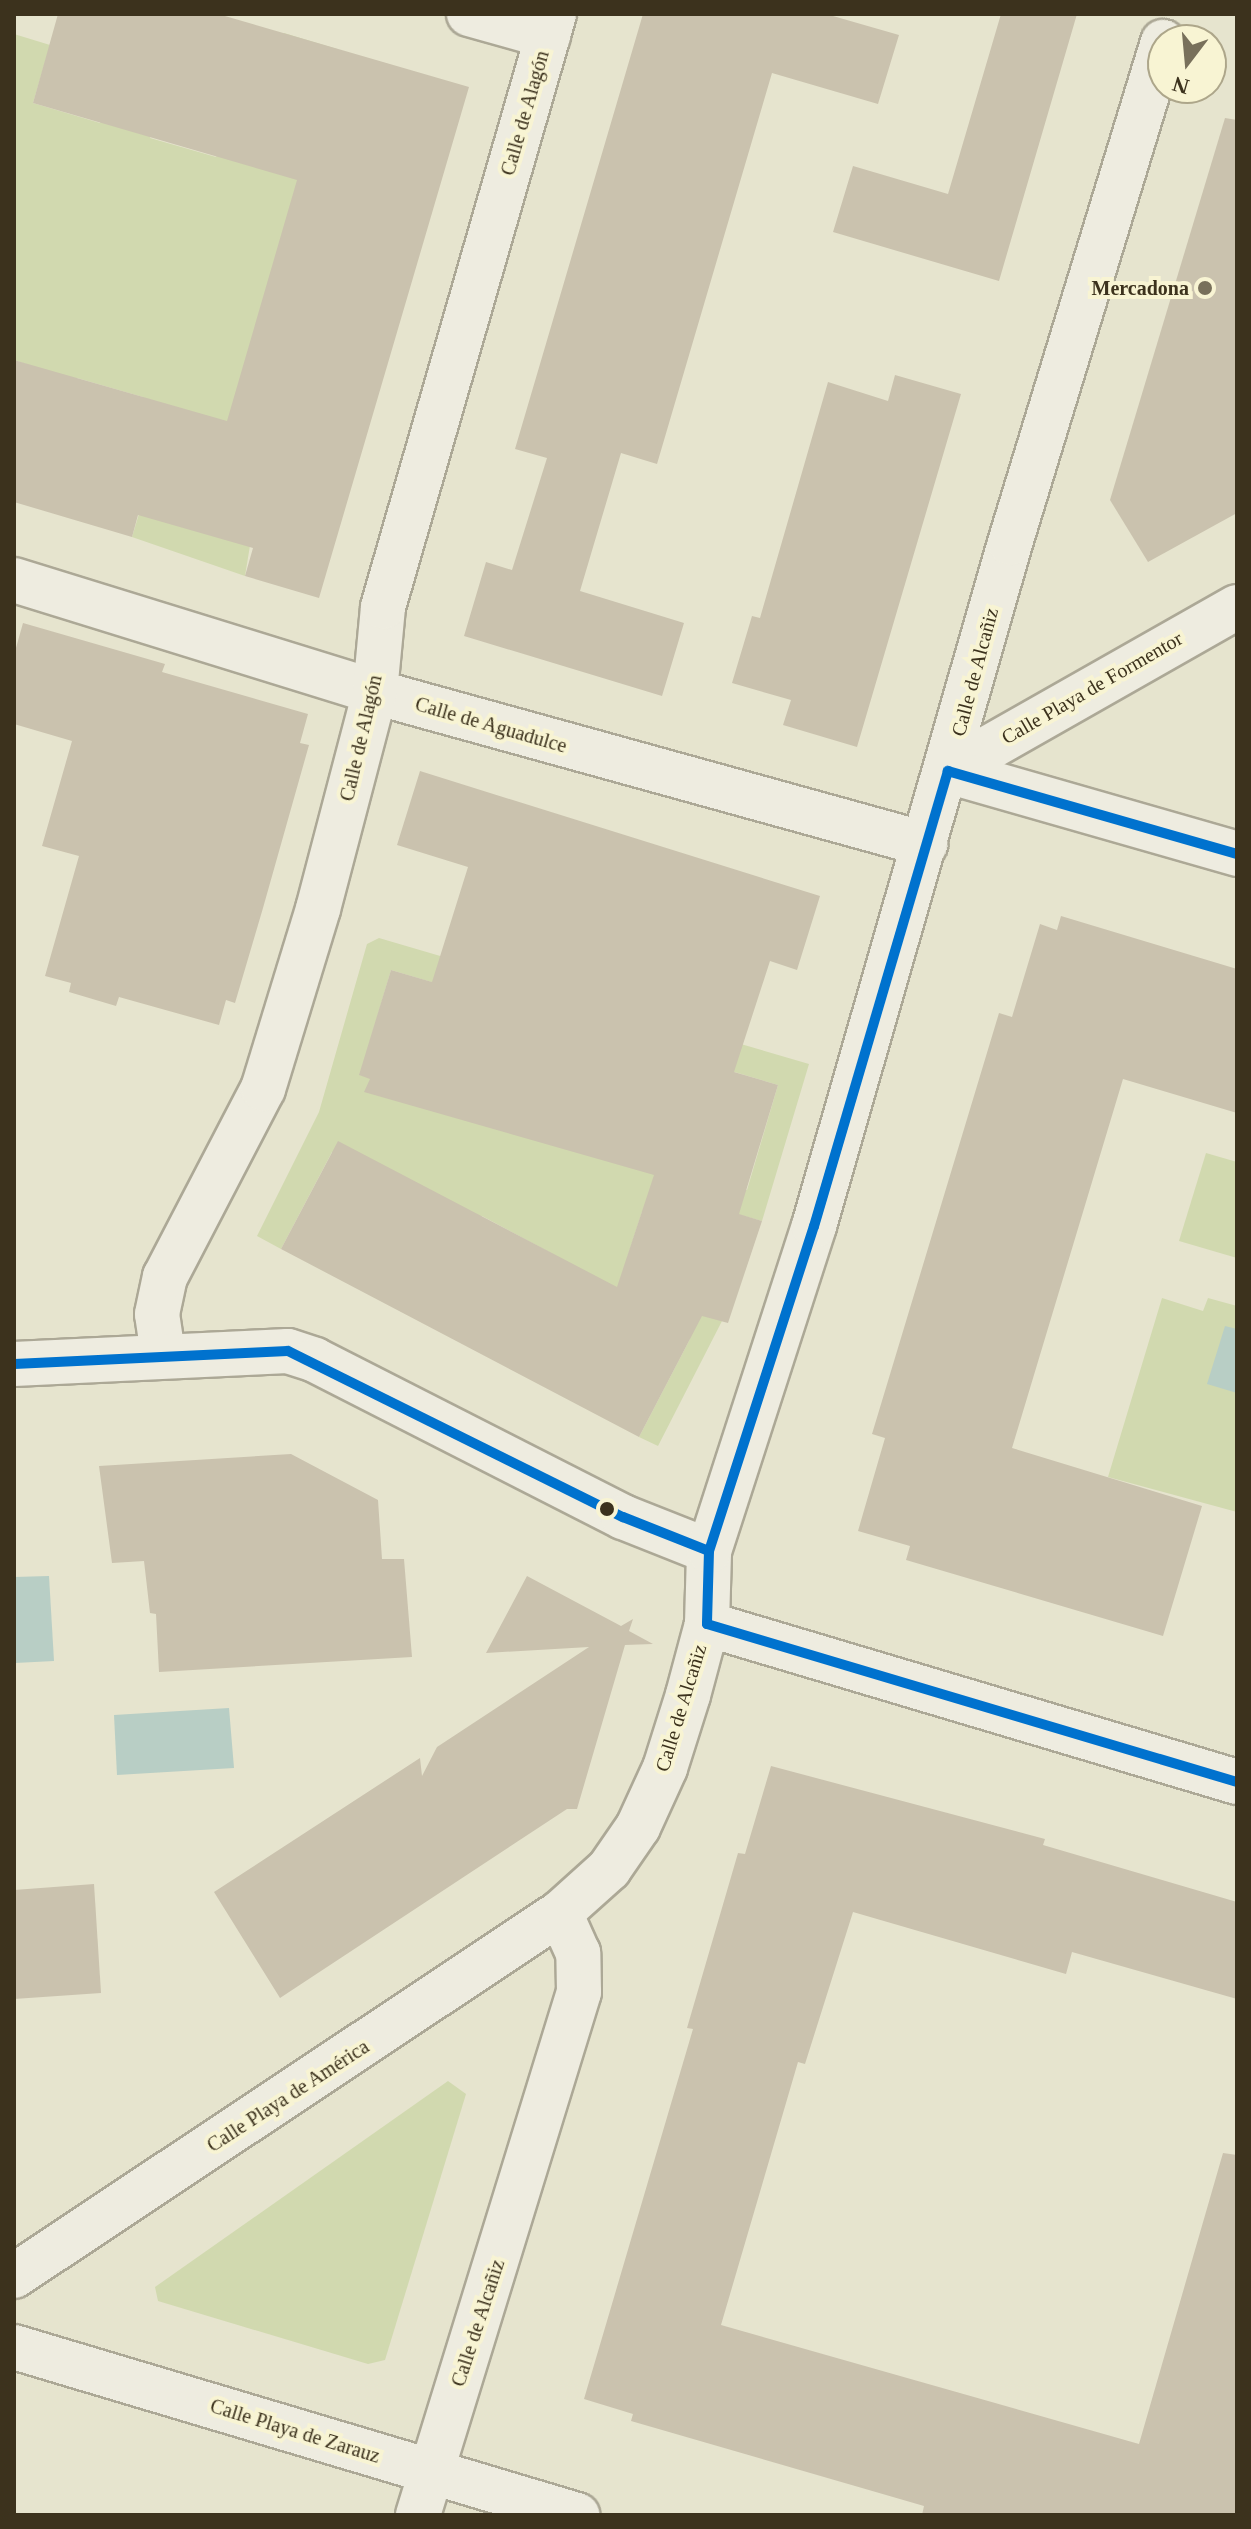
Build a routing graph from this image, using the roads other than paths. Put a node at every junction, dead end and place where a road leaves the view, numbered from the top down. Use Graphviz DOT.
graph roads {
  1 [pos="469,14"];
  2 [pos="551,25"];
  3 [pos="1147,93"];
  4 [pos="14,580"];
  5 [pos="1237,607"];
  6 [pos="375,692"];
  7 [pos="948,771"];
  8 [pos="925,844"];
  9 [pos="1237,854"];
  10 [pos="163,1354"];
  11 [pos="14,1364"];
  12 [pos="709,1551"];
  13 [pos="707,1624"];
  14 [pos="1237,1782"];
  15 [pos="560,1913"];
  16 [pos="14,2276"];
  17 [pos="14,2347"];
  18 [pos="431,2471"];
  19 [pos="418,2515"];
  20 [pos="577,2515"];
  1 -- 2 [label="street"];
  2 -- 6 [label="street, Calle de Alagón"];
  3 -- 7 [label="street, Calle de Alcañiz"];
  4 -- 6 [label="street, Calle de Aguadulce"];
  5 -- 7 [label="street, Calle Playa de Formentor"];
  6 -- 8 [label="street, Calle de Aguadulce"];
  6 -- 10 [label="street, Calle de Alagón"];
  7 -- 8 [label="street, Calle de Alcañiz"];
  7 -- 9 [label="street"];
  8 -- 12 [label="street, Calle de Alcañiz"];
  10 -- 11 [label="street"];
  10 -- 12 [label="street"];
  12 -- 13 [label="street, Calle de Alcañiz"];
  13 -- 14 [label="street"];
  13 -- 15 [label="street, Calle de Alcañiz"];
  15 -- 16 [label="street, Calle Playa de América"];
  15 -- 18 [label="street, Calle de Alcañiz"];
  17 -- 18 [label="street, Calle Playa de Zarauz"];
  18 -- 19 [label="street, Calle de Alcañiz"];
  18 -- 20 [label="street, Calle Playa de Zarauz"];
}
